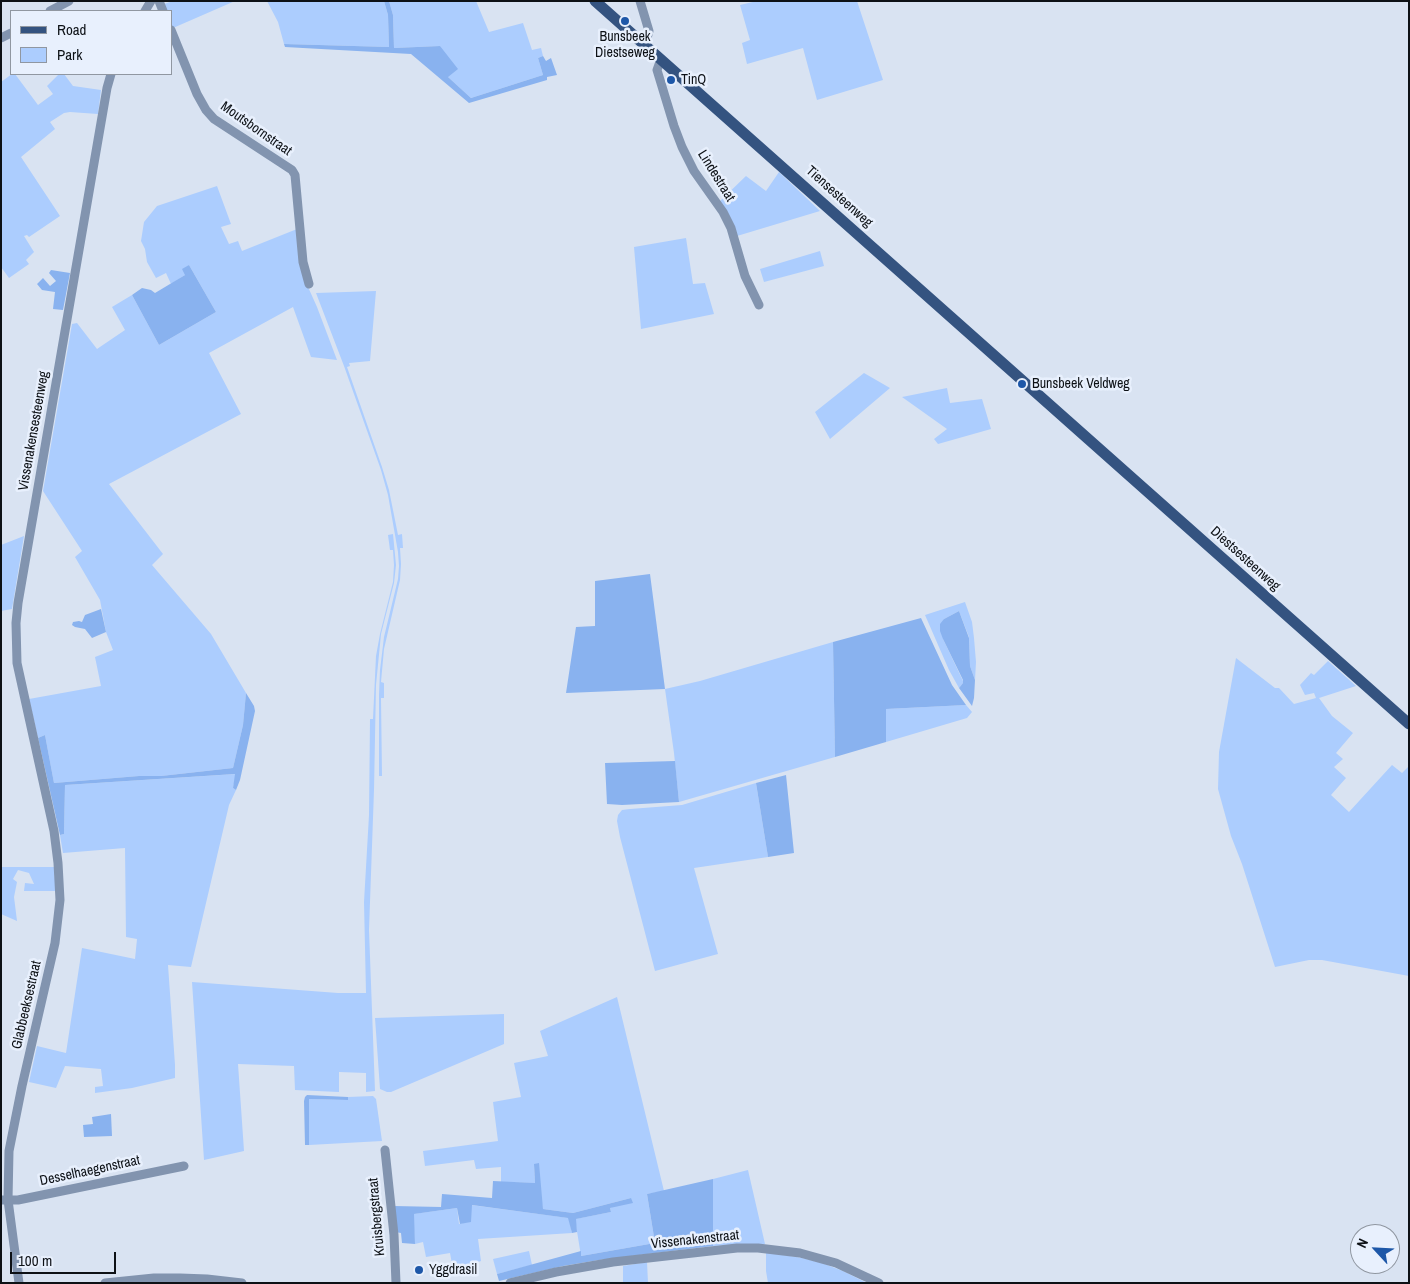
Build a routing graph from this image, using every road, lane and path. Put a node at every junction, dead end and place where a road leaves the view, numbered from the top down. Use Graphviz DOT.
graph roads {
  1 [pos="69,1"];
  2 [pos="596,1"];
  3 [pos="640,1"];
  4 [pos="52,10"];
  5 [pos="172,32"];
  6 [pos="643,43"];
  7 [pos="661,59"];
  8 [pos="111,75"];
  9 [pos="309,284"];
  10 [pos="759,305"];
  11 [pos="1062,416"];
  12 [pos="1409,724"];
  13 [pos="45,792"];
  14 [pos="385,1150"];
  15 [pos="184,1166"];
  16 [pos="5,1200"];
  17 [pos="19,1283"];
  18 [pos="105,1283"];
  19 [pos="242,1283"];
  20 [pos="396,1283"];
  21 [pos="510,1283"];
  22 [pos="879,1283"];
  1 -- 4 [label="street"];
  2 -- 6 [label="main road, Tiensesteenweg"];
  3 -- 6 [label="street"];
  5 -- 9 [label="street, Moutsbornstraat"];
  6 -- 7 [label="main road, Tiensesteenweg"];
  7 -- 10 [label="street, Lindestraat"];
  7 -- 11 [label="main road, Tiensesteenweg"];
  8 -- 13 [label="street, Vissenakensesteenweg"];
  11 -- 12 [label="main road, Diestsesteenweg"];
  13 -- 16 [label="street, Glabbeeksestraat"];
  14 -- 20 [label="street, Kruisbergstraat"];
  15 -- 16 [label="street, Desselhaegenstraat"];
  16 -- 17 [label="street, Glabbeeksestraat"];
  18 -- 19 [label="street"];
  21 -- 22 [label="street, Vissenakenstraat"];
}
